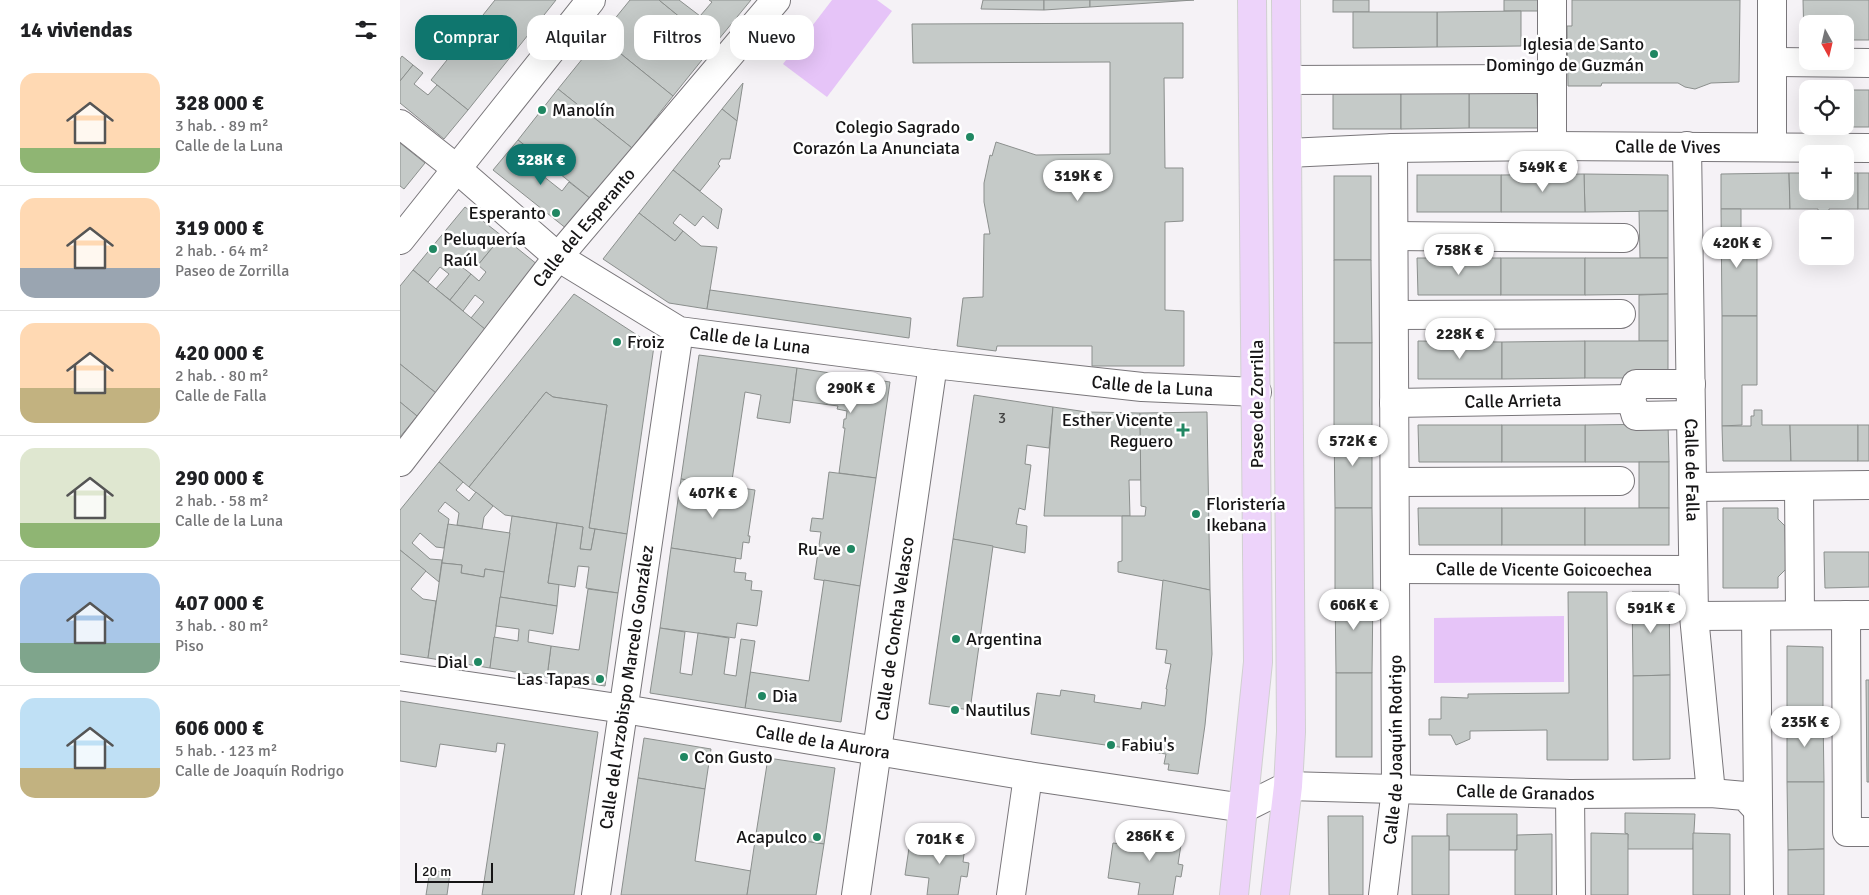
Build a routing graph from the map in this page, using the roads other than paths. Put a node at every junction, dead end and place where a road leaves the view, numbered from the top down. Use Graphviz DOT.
graph roads {
  1 [pos="591,0"];
  2 [pos="776,0"];
  3 [pos="1252,0"];
  4 [pos="1286,0"];
  5 [pos="1552,0"];
  6 [pos="1772,0"];
  7 [pos="1772,62"];
  8 [pos="1869,63"];
  9 [pos="1551,79"];
  10 [pos="1287,80"];
  11 [pos="400,124"];
  12 [pos="1552,146"];
  13 [pos="1686,146"];
  14 [pos="1772,146"];
  15 [pos="1393,148"];
  16 [pos="1869,148"];
  17 [pos="1288,153"];
  18 [pos="457,169"];
  19 [pos="1394,236"];
  20 [pos="1624,238"];
  21 [pos="400,240"];
  22 [pos="558,257"];
  23 [pos="1621,314"];
  24 [pos="1394,315"];
  25 [pos="679,331"];
  26 [pos="933,364"];
  27 [pos="1691,384"];
  28 [pos="1256,392"];
  29 [pos="1631,399"];
  30 [pos="1394,403"];
  31 [pos="1691,415"];
  32 [pos="400,462"];
  33 [pos="1620,480"];
  34 [pos="1395,482"];
  35 [pos="1799,486"];
  36 [pos="1869,486"];
  37 [pos="1693,487"];
  38 [pos="1395,569"];
  39 [pos="1693,570"];
  40 [pos="1857,615"];
  41 [pos="1694,616"];
  42 [pos="1756,616"];
  43 [pos="1800,616"];
  44 [pos="400,676"];
  45 [pos="624,709"];
  46 [pos="878,751"];
  47 [pos="1028,776"];
  48 [pos="1288,786"];
  49 [pos="1396,788"];
  50 [pos="1711,793"];
  51 [pos="1570,794"];
  52 [pos="1244,808"];
  53 [pos="1757,809"];
  54 [pos="1858,832"];
  55 [pos="596,895"];
  56 [pos="856,895"];
  57 [pos="1011,895"];
  58 [pos="1234,895"];
  59 [pos="1274,895"];
  60 [pos="1383,895"];
  61 [pos="1570,895"];
  62 [pos="1759,895"];
  1 -- 18 [label="street"];
  2 -- 22 [label="street, Calle del Esperanto"];
  3 -- 28 [label="main road, Paseo de Zorrilla"];
  4 -- 10 [label="main road, Paseo de Zorrilla"];
  5 -- 9 [label="street"];
  6 -- 7 [label="street"];
  7 -- 8 [label="street"];
  7 -- 14 [label="street"];
  9 -- 10 [label="street"];
  9 -- 12 [label="street"];
  10 -- 17 [label="main road, Paseo de Zorrilla"];
  11 -- 18 [label="street, Calle de la Luna"];
  12 -- 13 [label="street, Calle de Vives"];
  12 -- 15 [label="street, Calle de Vives"];
  13 -- 14 [label="street, Calle de Vives"];
  13 -- 27 [label="street, Calle de Falla"];
  14 -- 16 [label="street, Calle de Vives"];
  15 -- 17 [label="street, Calle de Vives"];
  15 -- 19 [label="street, Calle de Joaquín Rodrigo"];
  17 -- 48 [label="main road, Paseo de Zorrilla"];
  18 -- 21 [label="street"];
  18 -- 22 [label="street, Calle de la Luna"];
  19 -- 20 [label="street"];
  19 -- 24 [label="street, Calle de Joaquín Rodrigo"];
  22 -- 25 [label="street, Calle de la Luna"];
  22 -- 32 [label="street, Calle del Esperanto"];
  23 -- 24 [label="street"];
  24 -- 30 [label="street, Calle de Joaquín Rodrigo"];
  25 -- 26 [label="street, Calle de la Luna"];
  25 -- 45 [label="street, Calle del Arzobispo Marcelo González"];
  26 -- 28 [label="street, Calle de la Luna"];
  26 -- 46 [label="street, Calle de Concha Velasco"];
  27 -- 29 [label="street"];
  27 -- 31 [label="street, Calle de Falla"];
  28 -- 52 [label="main road, Paseo de Zorrilla"];
  29 -- 30 [label="street, Calle Arrieta"];
  29 -- 31 [label="street"];
  30 -- 34 [label="street, Calle de Joaquín Rodrigo"];
  31 -- 37 [label="street, Calle de Falla"];
  33 -- 34 [label="street"];
  34 -- 38 [label="street, Calle de Joaquín Rodrigo"];
  35 -- 36 [label="street"];
  35 -- 37 [label="street"];
  35 -- 43 [label="street"];
  37 -- 39 [label="street, Calle de Falla"];
  38 -- 39 [label="street, Calle de Vicente Goicoechea"];
  38 -- 49 [label="street, Calle de Joaquín Rodrigo"];
  39 -- 41 [label="street, Calle de Falla"];
  40 -- 43 [label="street"];
  40 -- 54 [label="street"];
  41 -- 42 [label="street"];
  41 -- 50 [label="street, Calle de Falla"];
  42 -- 43 [label="street"];
  42 -- 53 [label="street"];
  44 -- 45 [label="street, Calle de la Aurora"];
  45 -- 46 [label="street, Calle de la Aurora"];
  45 -- 55 [label="street, Calle del Arzobispo Marcelo González"];
  46 -- 47 [label="street, Calle de la Aurora"];
  46 -- 56 [label="street, Calle de Concha Velasco"];
  47 -- 52 [label="street, Calle de la Aurora"];
  47 -- 57 [label="street"];
  48 -- 49 [label="street, Calle de Granados"];
  48 -- 52 [label="street"];
  48 -- 59 [label="main road, Paseo de Zorrilla"];
  49 -- 51 [label="street, Calle de Granados"];
  49 -- 60 [label="street, Calle de Joaquín Rodrigo"];
  50 -- 51 [label="street, Calle de Granados"];
  50 -- 53 [label="street, Calle de Granados"];
  51 -- 61 [label="street"];
  52 -- 58 [label="main road, Paseo de Zorrilla"];
  53 -- 62 [label="street"];
}
